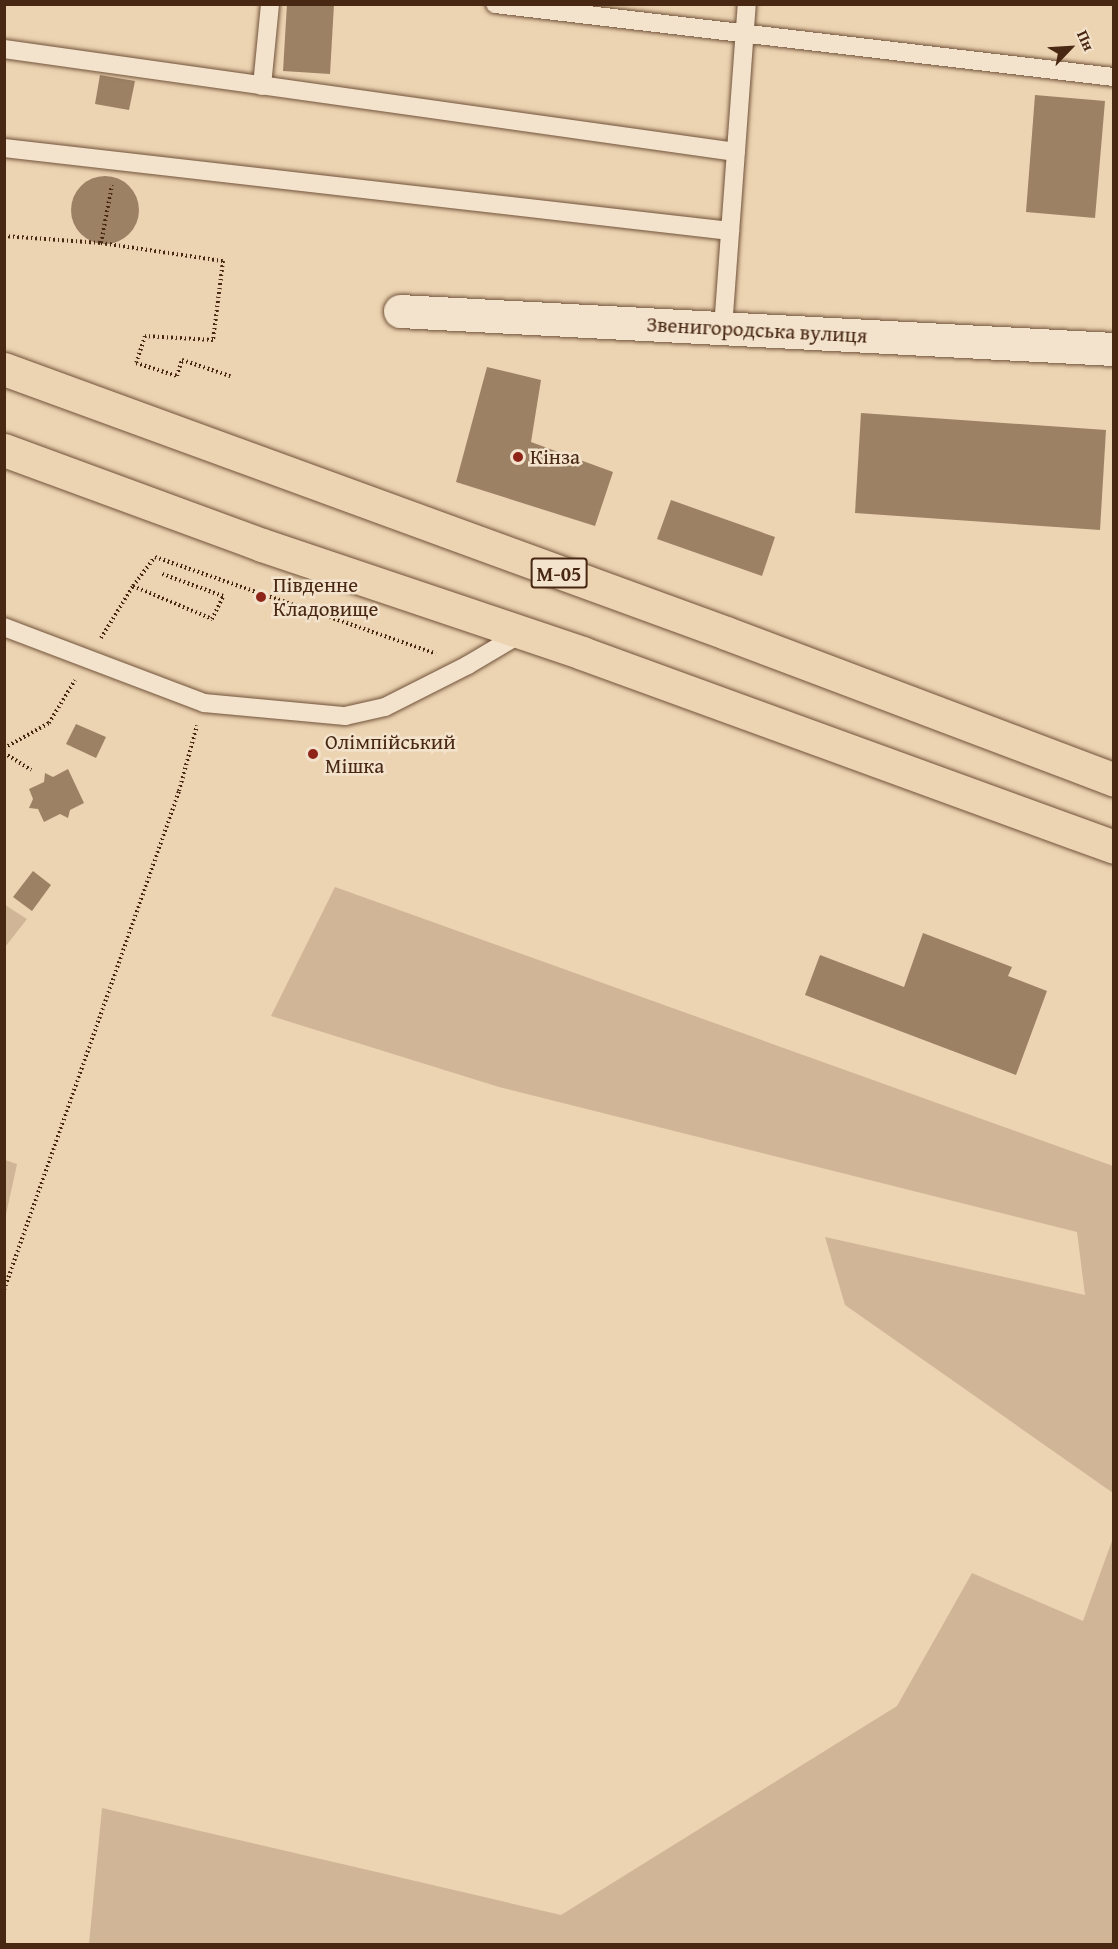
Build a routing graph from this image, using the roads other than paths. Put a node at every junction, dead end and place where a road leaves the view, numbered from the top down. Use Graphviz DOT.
graph roads {
  1 [pos="270,4"];
  2 [pos="495,4"];
  3 [pos="747,4"];
  4 [pos="745,32"];
  5 [pos="4,50"];
  6 [pos="1113,77"];
  7 [pos="262,86"];
  8 [pos="4,148"];
  9 [pos="736,152"];
  10 [pos="730,231"];
  11 [pos="400,311"];
  12 [pos="723,328"];
  13 [pos="1113,349"];
  14 [pos="4,369"];
  15 [pos="4,450"];
  16 [pos="4,627"];
  17 [pos="522,633"];
  18 [pos="1113,780"];
  19 [pos="1077,833"];
  20 [pos="1113,847"];
  21 [pos="1113,862"];
  1 -- 7 [label="lane"];
  2 -- 4 [label="lane"];
  3 -- 4 [label="lane"];
  4 -- 6 [label="lane"];
  4 -- 9 [label="lane"];
  5 -- 7 [label="lane"];
  7 -- 9 [label="lane"];
  8 -- 10 [label="lane"];
  9 -- 10 [label="lane"];
  10 -- 12 [label="lane"];
  11 -- 12 [label="street, Звенигородська вулиця"];
  12 -- 13 [label="street, Звенигородська вулиця"];
  14 -- 18 [label="highway, М-05"];
  15 -- 17 [label="highway"];
  16 -- 17 [label="lane"];
  17 -- 19 [label="highway"];
  19 -- 20 [label="highway"];
  19 -- 21 [label="lane"];
}
